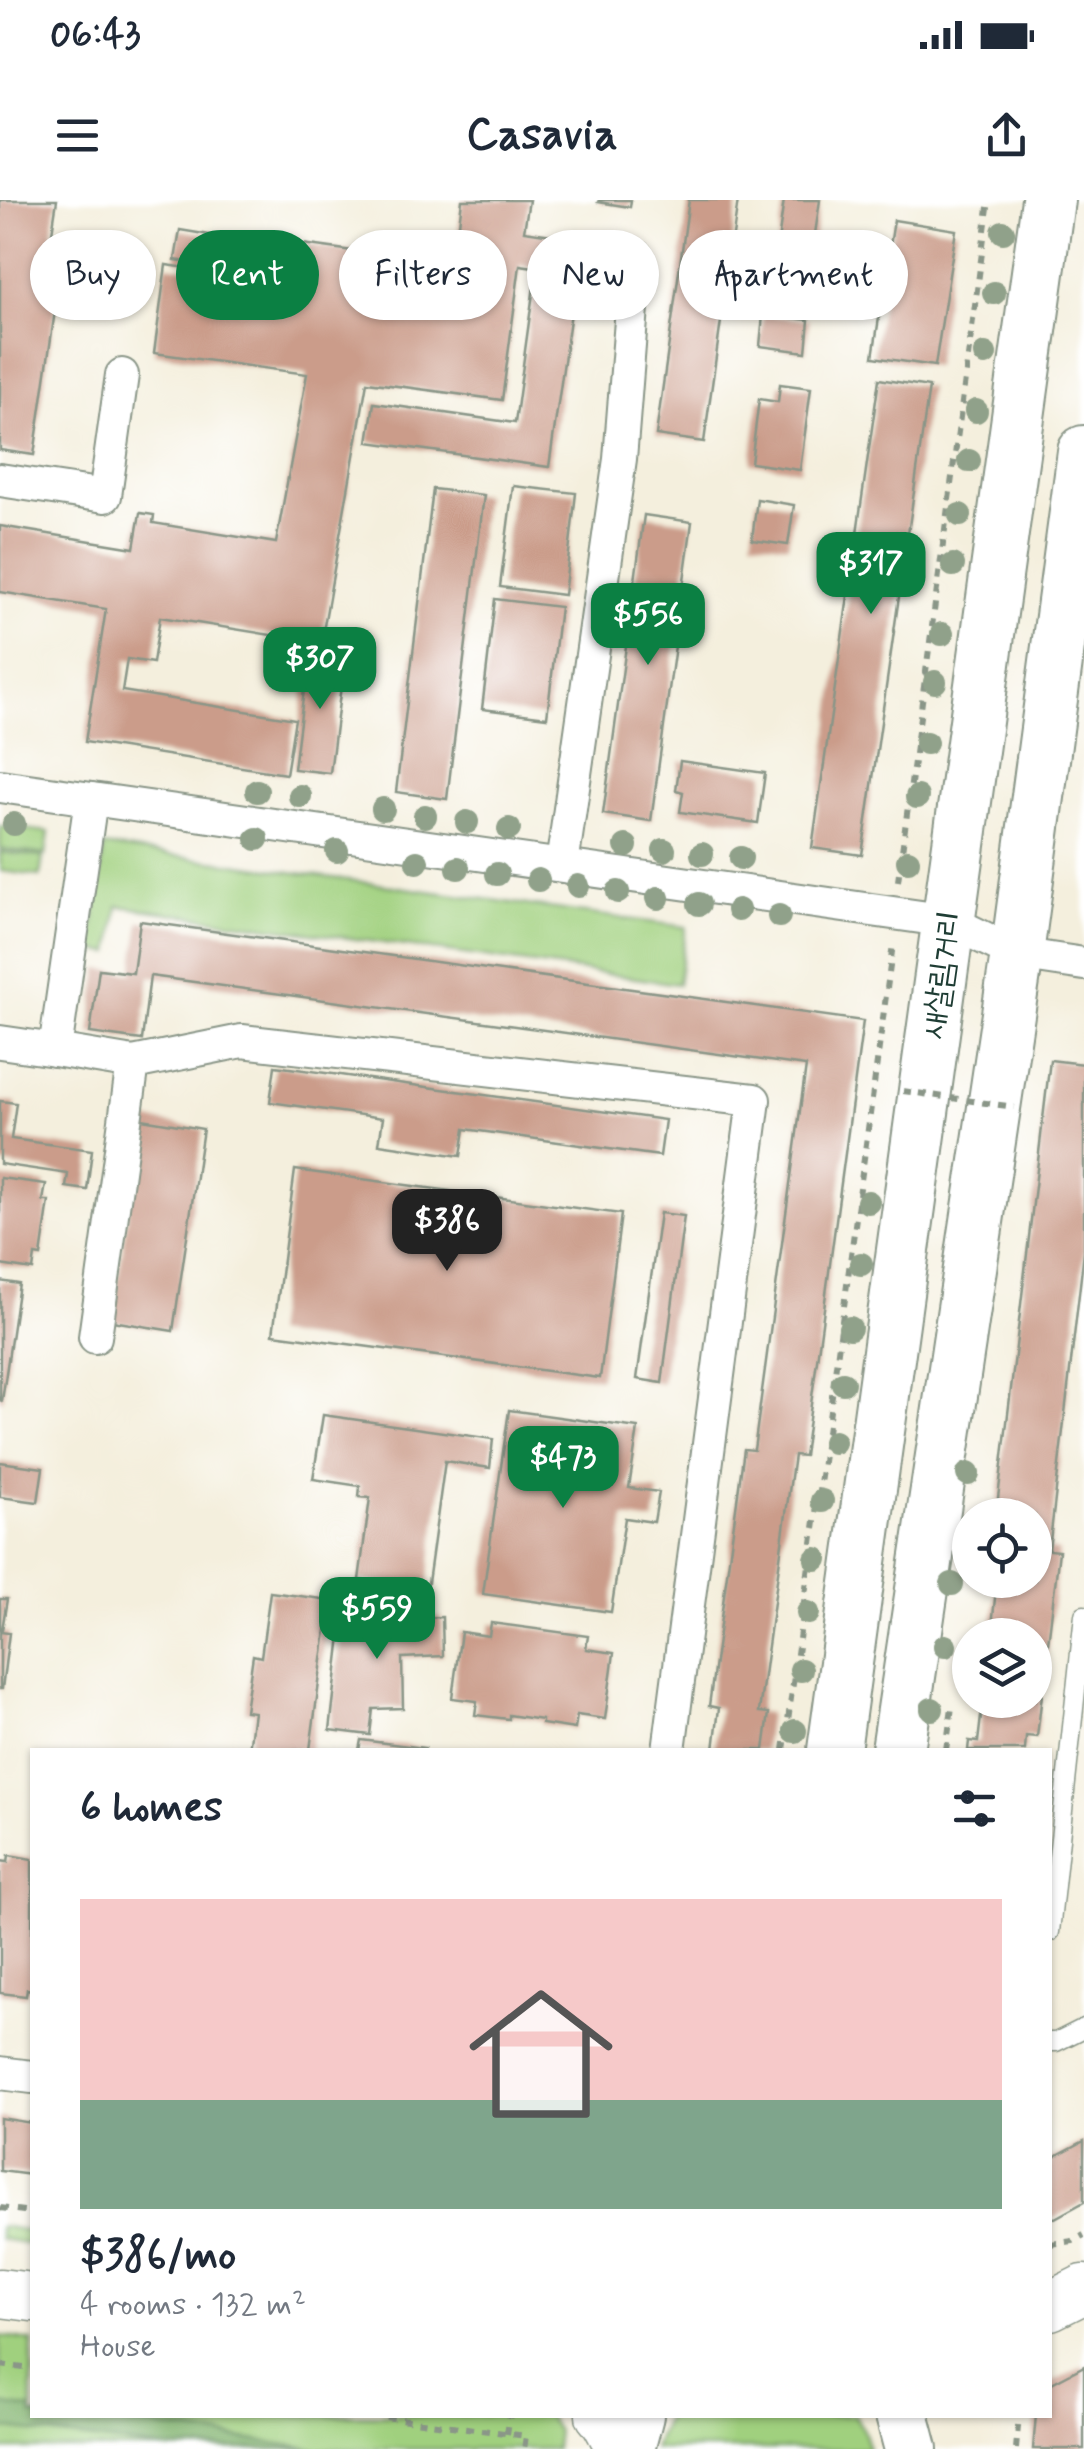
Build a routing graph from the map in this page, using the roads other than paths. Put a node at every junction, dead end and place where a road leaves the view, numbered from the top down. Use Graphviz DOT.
graph roads {
  1 [pos="1048,200"];
  2 [pos="631,320"];
  3 [pos="122,375"];
  4 [pos="1084,452"];
  5 [pos="0,480"];
  6 [pos="0,786"];
  7 [pos="92,798"];
  8 [pos="562,865"];
  9 [pos="949,920"];
  10 [pos="1017,954"];
  11 [pos="1084,964"];
  12 [pos="0,1042"];
  13 [pos="55,1050"];
  14 [pos="133,1063"];
  15 [pos="95,1337"];
  16 [pos="1084,1614"];
  17 [pos="1083,1639"];
  18 [pos="669,1748"];
  19 [pos="834,1748"];
  20 [pos="898,1748"];
  21 [pos="1052,1914"];
  22 [pos="1084,2028"];
  23 [pos="1052,2042"];
  24 [pos="0,2073"];
  25 [pos="30,2077"];
  26 [pos="1084,2289"];
  27 [pos="0,2292"];
  28 [pos="30,2297"];
  29 [pos="1052,2305"];
  30 [pos="603,2418"];
  31 [pos="636,2418"];
  32 [pos="903,2418"];
  33 [pos="624,2449"];
  34 [pos="911,2449"];
  1 -- 9 [label="main road, 새살림거리"];
  2 -- 8 [label="street"];
  3 -- 5 [label="street"];
  4 -- 10 [label="main road"];
  6 -- 7 [label="street"];
  7 -- 8 [label="street"];
  7 -- 13 [label="street"];
  8 -- 9 [label="street"];
  9 -- 10 [label="street"];
  9 -- 19 [label="main road, 새살림거리"];
  10 -- 11 [label="street"];
  10 -- 20 [label="main road"];
  12 -- 13 [label="street"];
  13 -- 14 [label="street"];
  14 -- 15 [label="street"];
  14 -- 18 [label="street"];
  16 -- 17 [label="lane"];
  17 -- 21 [label="lane"];
  22 -- 23 [label="lane"];
  24 -- 25 [label="street"];
  26 -- 29 [label="main road"];
  27 -- 28 [label="main road"];
  30 -- 33 [label="main road"];
  31 -- 33 [label="main road"];
  32 -- 34 [label="main road"];
}
